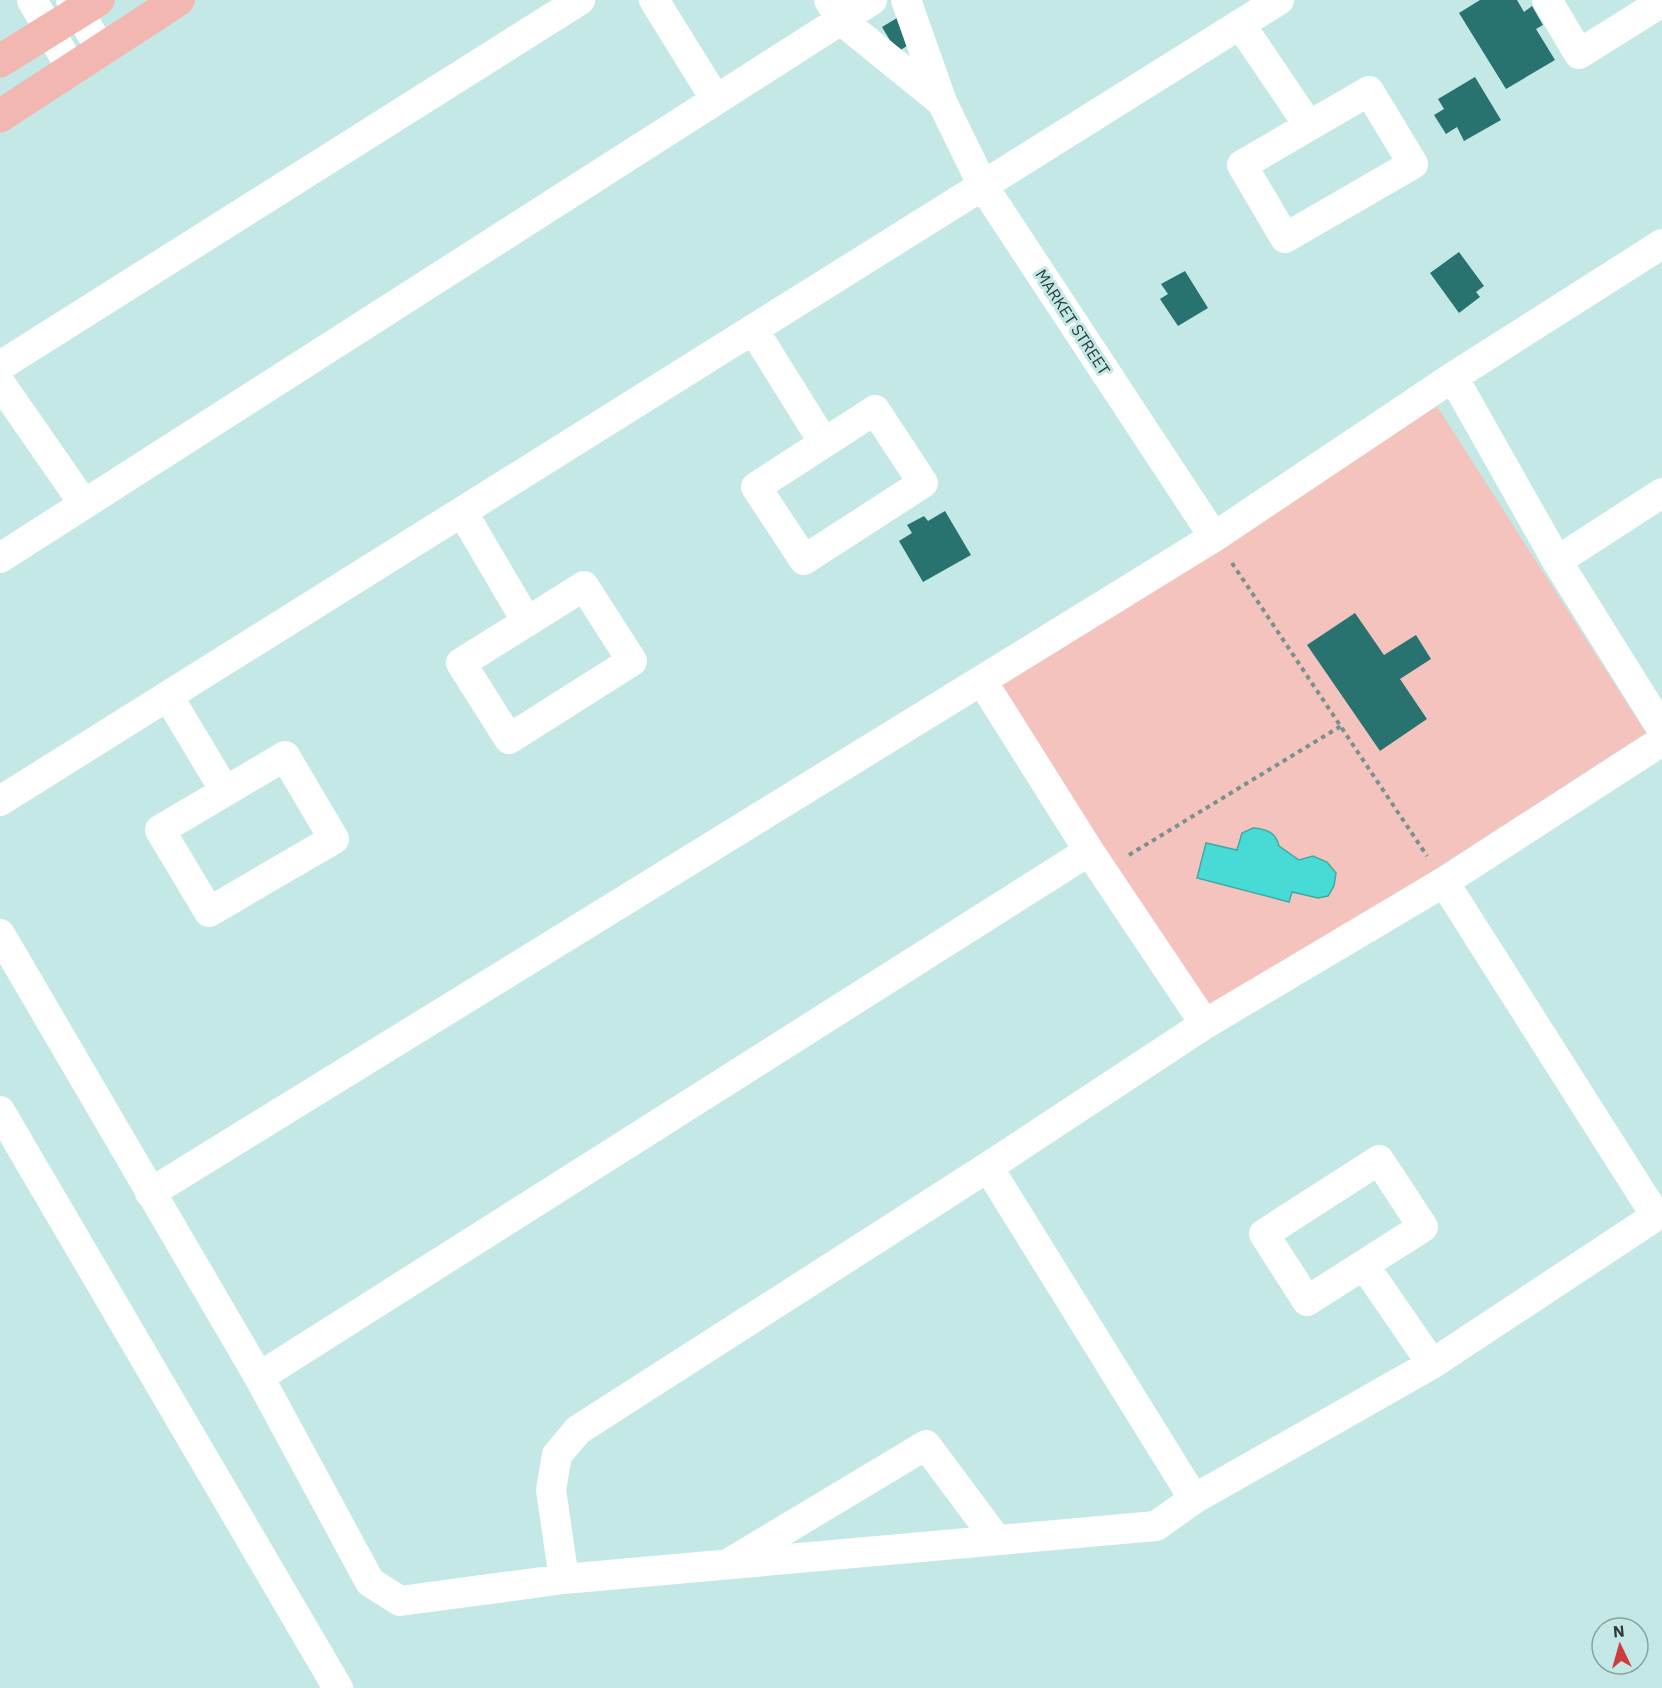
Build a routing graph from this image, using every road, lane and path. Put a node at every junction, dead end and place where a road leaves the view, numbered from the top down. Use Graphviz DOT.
graph roads {
  1 [pos="32,0"];
  2 [pos="178,0"];
  3 [pos="580,0"];
  4 [pos="654,0"];
  5 [pos="872,0"];
  6 [pos="906,0"];
  7 [pos="1279,0"];
  8 [pos="1546,0"];
  9 [pos="1662,2"];
  10 [pos="82,4"];
  11 [pos="835,10"];
  12 [pos="1240,24"];
  13 [pos="50,29"];
  14 [pos="101,49"];
  15 [pos="0,61"];
  16 [pos="72,70"];
  17 [pos="716,100"];
  18 [pos="942,102"];
  19 [pos="0,116"];
  20 [pos="1309,126"];
  21 [pos="983,186"];
  22 [pos="1662,244"];
  23 [pos="753,329"];
  24 [pos="0,366"];
  25 [pos="1453,377"];
  26 [pos="0,383"];
  27 [pos="824,443"];
  28 [pos="1662,493"];
  29 [pos="84,504"];
  30 [pos="463,513"];
  31 [pos="1215,537"];
  32 [pos="0,558"];
  33 [pos="1557,561"];
  34 [pos="527,622"];
  35 [pos="982,681"];
  36 [pos="168,696"];
  37 [pos="1341,726"];
  38 [pos="1662,729"];
  39 [pos="1662,741"];
  40 [pos="225,791"];
  41 [pos="0,801"];
  42 [pos="1096,861"];
  43 [pos="1444,882"];
  44 [pos="0,934"];
  45 [pos="1205,1024"];
  46 [pos="0,1111"];
  47 [pos="988,1167"];
  48 [pos="150,1192"];
  49 [pos="1659,1214"];
  50 [pos="1364,1265"];
  51 [pos="1432,1364"];
  52 [pos="259,1377"];
  53 [pos="1194,1499"];
  54 [pos="996,1539"];
  55 [pos="724,1566"];
  56 [pos="564,1579"];
  57 [pos="338,1688"];
  1 -- 13 [label="street"];
  2 -- 14 [label="highway"];
  3 -- 24 [label="street"];
  4 -- 17 [label="street"];
  5 -- 11 [label="street"];
  6 -- 18 [label="street, MARKET STREET"];
  7 -- 12 [label="street"];
  8 -- 9 [label="street"];
  10 -- 13 [label="highway"];
  10 -- 14 [label="street"];
  11 -- 17 [label="street"];
  11 -- 18 [label="street, MARKET STREET"];
  12 -- 20 [label="street"];
  12 -- 21 [label="street"];
  13 -- 15 [label="highway"];
  13 -- 16 [label="street"];
  14 -- 16 [label="highway"];
  16 -- 19 [label="highway"];
  17 -- 29 [label="street"];
  18 -- 21 [label="street, MARKET STREET"];
  20 -- 20 [label="street"];
  21 -- 23 [label="street"];
  21 -- 31 [label="street, MARKET STREET"];
  22 -- 25 [label="street"];
  23 -- 27 [label="street"];
  23 -- 30 [label="street"];
  25 -- 31 [label="street"];
  25 -- 33 [label="street"];
  26 -- 29 [label="street"];
  27 -- 27 [label="street"];
  28 -- 33 [label="street"];
  29 -- 32 [label="street"];
  30 -- 34 [label="street"];
  30 -- 36 [label="street"];
  31 -- 35 [label="street"];
  31 -- 37 [label="path"];
  33 -- 38 [label="street"];
  34 -- 34 [label="street"];
  35 -- 42 [label="street"];
  35 -- 48 [label="street"];
  36 -- 40 [label="street"];
  36 -- 41 [label="street"];
  37 -- 42 [label="path"];
  37 -- 43 [label="path"];
  39 -- 43 [label="street"];
  40 -- 40 [label="street"];
  42 -- 45 [label="street"];
  42 -- 52 [label="street"];
  43 -- 45 [label="street"];
  43 -- 49 [label="street"];
  44 -- 48 [label="street"];
  45 -- 47 [label="street"];
  46 -- 57 [label="street"];
  47 -- 53 [label="street"];
  47 -- 56 [label="street"];
  48 -- 52 [label="street"];
  49 -- 51 [label="street"];
  50 -- 50 [label="street"];
  50 -- 51 [label="street"];
  51 -- 53 [label="street"];
  52 -- 56 [label="street"];
  53 -- 54 [label="street"];
  54 -- 55 [label="street"];
  54 -- 55 [label="street"];
  55 -- 56 [label="street"];
}
